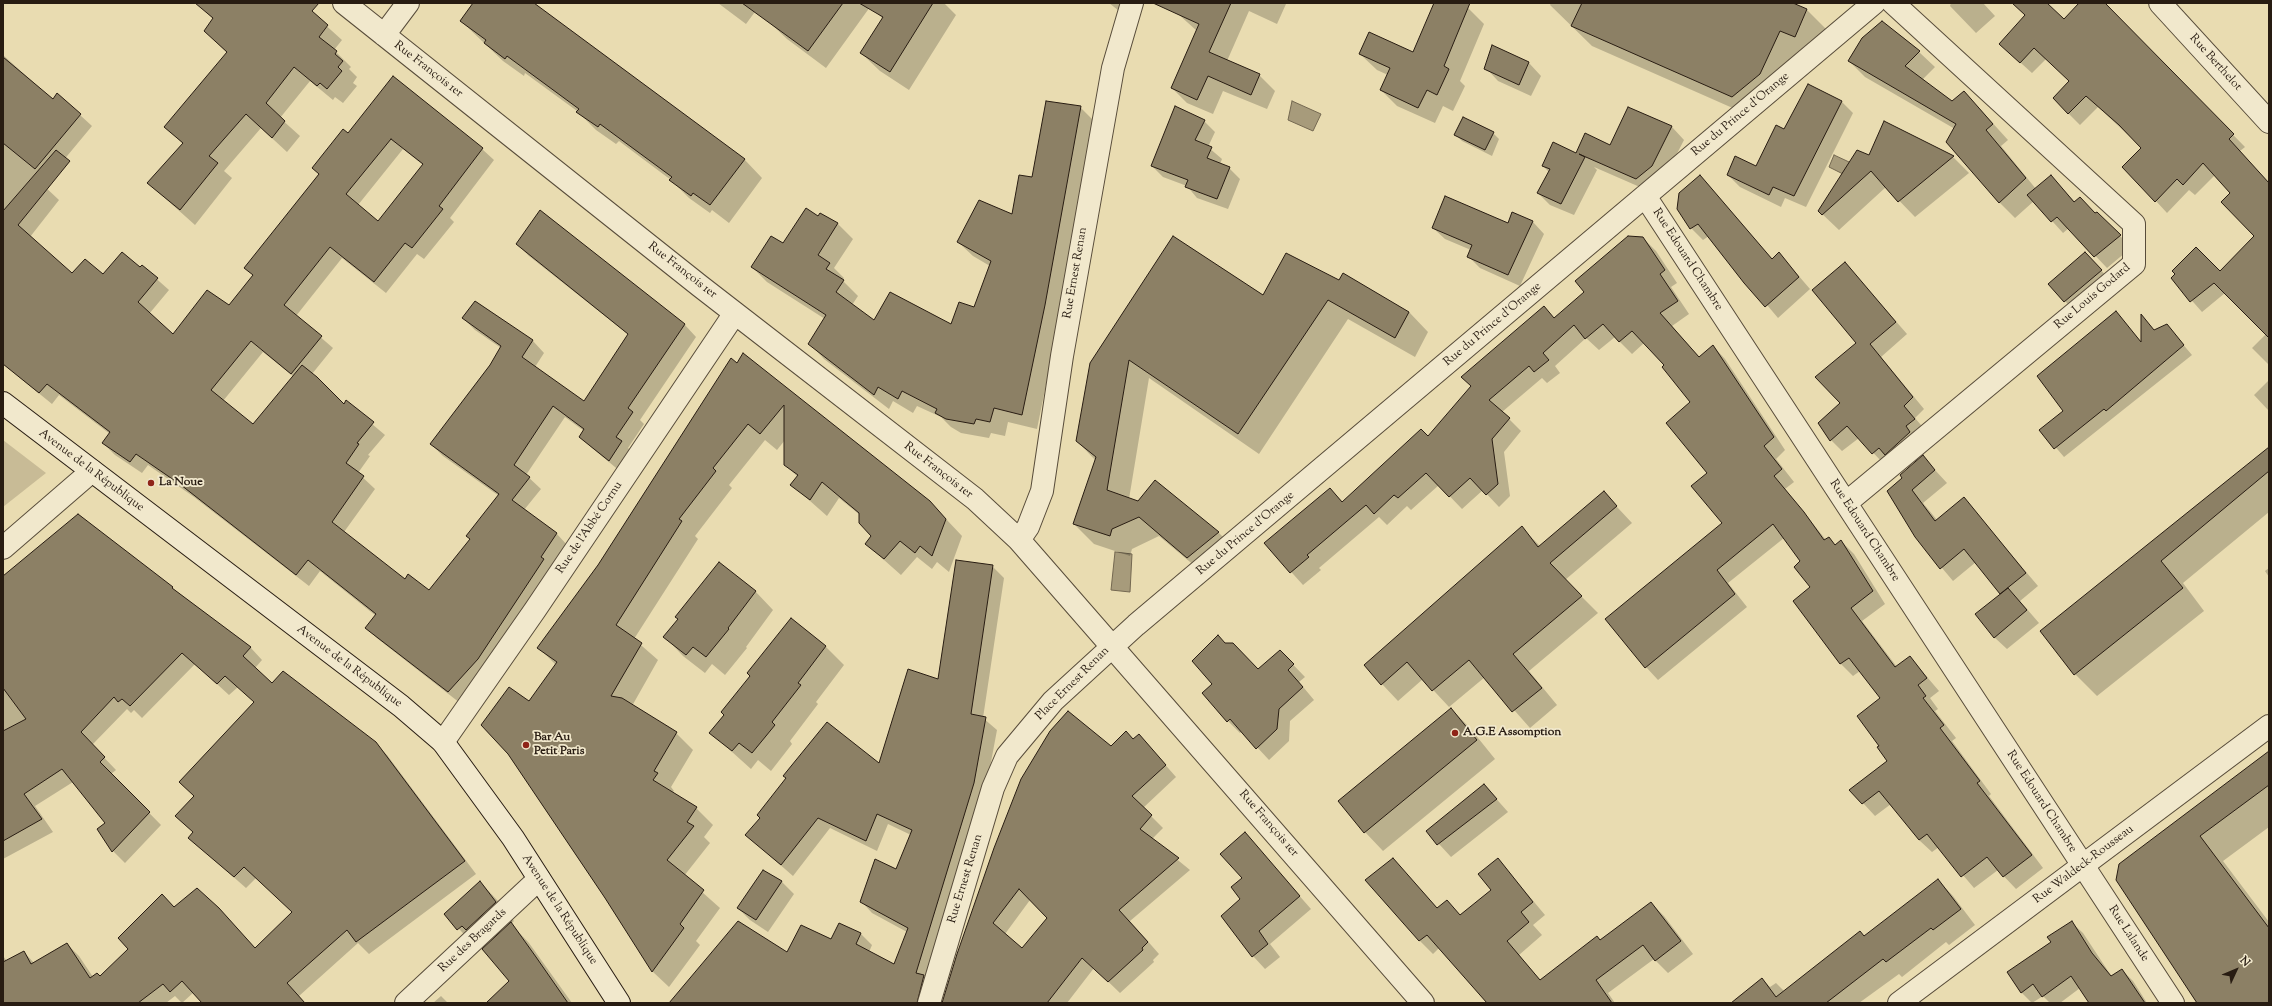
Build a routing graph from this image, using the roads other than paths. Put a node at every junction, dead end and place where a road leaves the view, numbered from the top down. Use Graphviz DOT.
graph roads {
  1 [pos="344,3"];
  2 [pos="408,3"];
  3 [pos="1132,3"];
  4 [pos="1874,3"];
  5 [pos="1893,3"];
  6 [pos="2160,3"];
  7 [pos="384,35"];
  8 [pos="2269,122"];
  9 [pos="1645,196"];
  10 [pos="735,313"];
  11 [pos="3,404"];
  12 [pos="92,471"];
  13 [pos="1846,503"];
  14 [pos="1019,540"];
  15 [pos="3,548"];
  16 [pos="1112,646"];
  17 [pos="2269,726"];
  18 [pos="443,742"];
  19 [pos="1007,756"];
  20 [pos="2083,865"];
  21 [pos="539,879"];
  22 [pos="406,1003"];
  23 [pos="619,1003"];
  24 [pos="930,1003"];
  25 [pos="1423,1003"];
  26 [pos="1899,1003"];
  27 [pos="2173,1003"];
  1 -- 7 [label="street, Rue François 1er"];
  2 -- 7 [label="street"];
  3 -- 14 [label="street, Rue Ernest Renan"];
  4 -- 9 [label="street, Rue du Prince d'Orange"];
  5 -- 13 [label="street, Rue Louis Godard"];
  6 -- 8 [label="street, Rue Berthelot"];
  7 -- 10 [label="street, Rue François 1er"];
  9 -- 13 [label="street, Rue Edouard Chambre"];
  9 -- 16 [label="street, Rue du Prince d'Orange"];
  10 -- 14 [label="street, Rue François 1er"];
  10 -- 18 [label="street, Rue de l'Abbé Cornu"];
  11 -- 12 [label="street, Avenue de la République"];
  12 -- 15 [label="street"];
  12 -- 18 [label="street, Avenue de la République"];
  13 -- 20 [label="street, Rue Edouard Chambre"];
  14 -- 16 [label="street, Place Ernest Renan"];
  16 -- 19 [label="street, Place Ernest Renan"];
  16 -- 25 [label="street, Rue François 1er"];
  17 -- 20 [label="street, Rue Waldeck-Rousseau"];
  18 -- 21 [label="street, Avenue de la République"];
  19 -- 24 [label="street, Rue Ernest Renan"];
  20 -- 26 [label="street, Rue Waldeck-Rousseau"];
  20 -- 27 [label="street, Rue Lalande"];
  21 -- 22 [label="street, Rue des Bragards"];
  21 -- 23 [label="street, Avenue de la République"];
}
